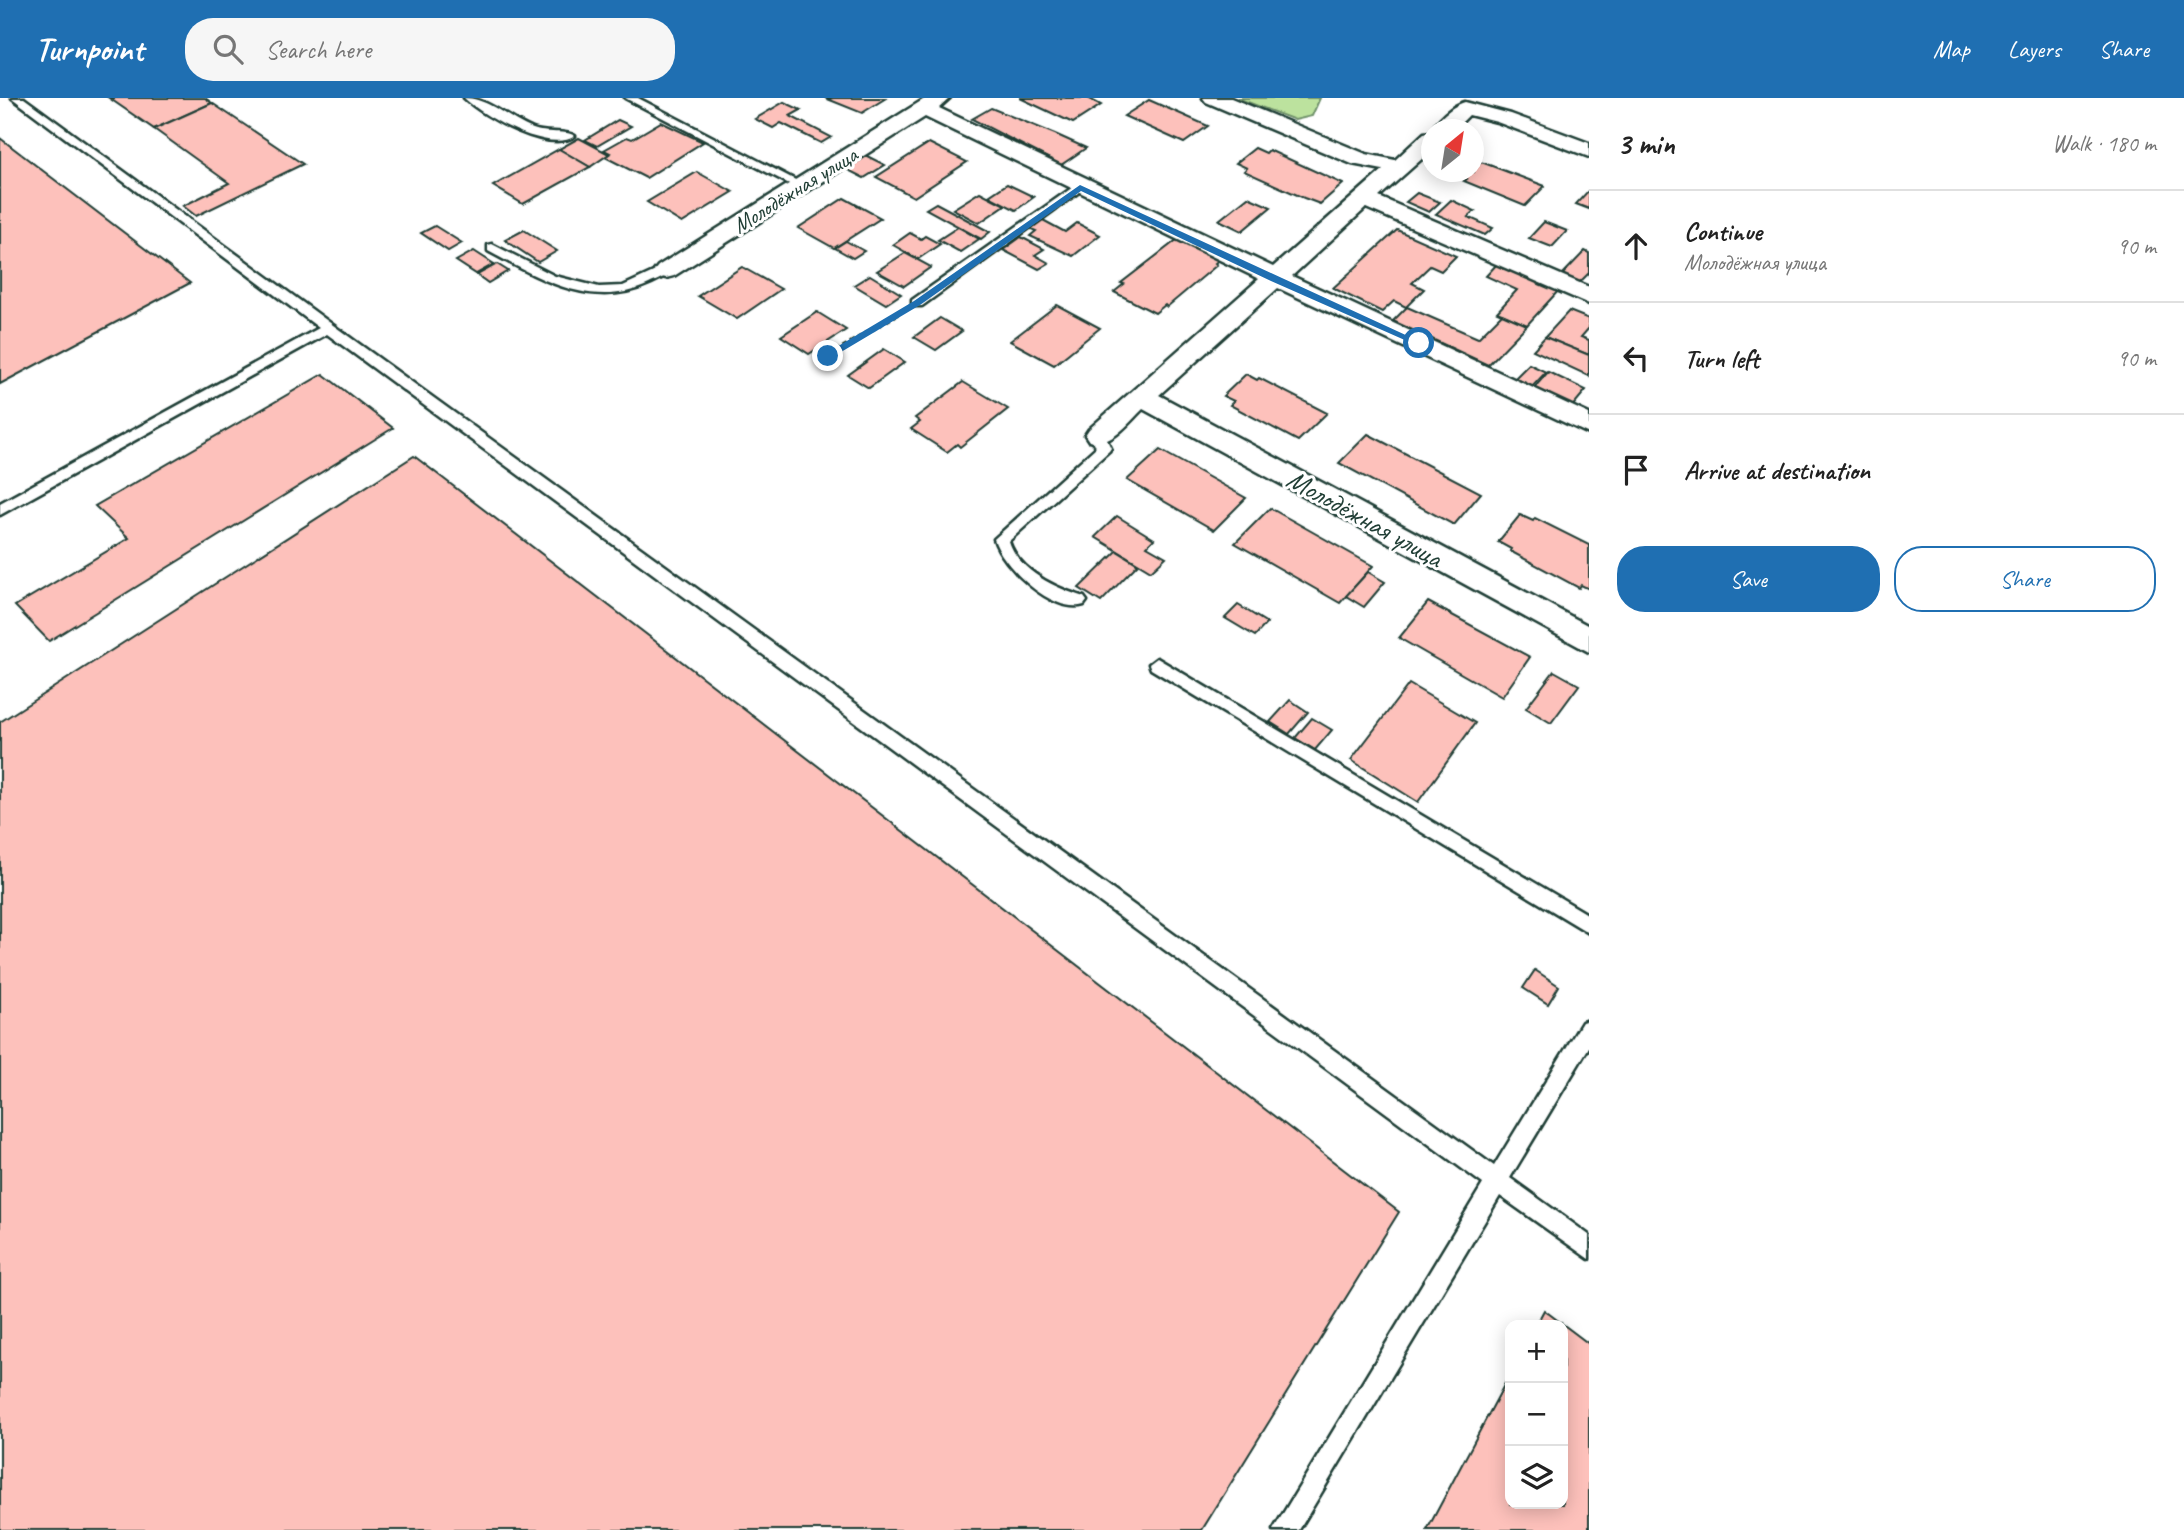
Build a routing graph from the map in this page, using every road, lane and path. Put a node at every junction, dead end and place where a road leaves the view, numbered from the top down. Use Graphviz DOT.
graph roads {
  1 [pos="17,98"];
  2 [pos="469,98"];
  3 [pos="630,98"];
  4 [pos="1213,98"];
  5 [pos="931,103"];
  6 [pos="1453,119"];
  7 [pos="569,136"];
  8 [pos="1421,148"];
  9 [pos="1589,151"];
  10 [pos="1399,167"];
  11 [pos="801,187"];
  12 [pos="1080,187"];
  13 [pos="1364,199"];
  14 [pos="492,248"];
  15 [pos="666,271"];
  16 [pos="1274,279"];
  17 [pos="1589,296"];
  18 [pos="917,303"];
  19 [pos="328,328"];
  20 [pos="828,356"];
  21 [pos="1142,397"];
  22 [pos="1589,425"];
  23 [pos="1098,435"];
  24 [pos="0,510"];
  25 [pos="1079,601"];
  26 [pos="1589,640"];
  27 [pos="1157,664"];
  28 [pos="1589,925"];
  29 [pos="1589,1029"];
  30 [pos="1497,1180"];
  31 [pos="1589,1248"];
  32 [pos="1285,1530"];
  1 -- 19 [label="lane"];
  2 -- 7 [label="lane"];
  3 -- 11 [label="lane"];
  4 -- 10 [label="street"];
  5 -- 11 [label="street, Молодёжная улица"];
  5 -- 12 [label="street, Молодёжная улица"];
  6 -- 9 [label="street"];
  8 -- 10 [label="street"];
  10 -- 13 [label="street"];
  11 -- 15 [label="street, Молодёжная улица"];
  12 -- 16 [label="street, Молодёжная улица"];
  12 -- 18 [label="lane"];
  13 -- 16 [label="street"];
  13 -- 17 [label="street"];
  14 -- 15 [label="lane"];
  16 -- 21 [label="street"];
  16 -- 22 [label="street, Молодёжная улица"];
  18 -- 20 [label="path"];
  19 -- 24 [label="lane"];
  19 -- 30 [label="lane"];
  21 -- 23 [label="street"];
  21 -- 26 [label="street, Молодёжная улица"];
  23 -- 25 [label="lane"];
  27 -- 28 [label="lane"];
  29 -- 30 [label="lane"];
  30 -- 31 [label="lane"];
  30 -- 32 [label="lane"];
}
